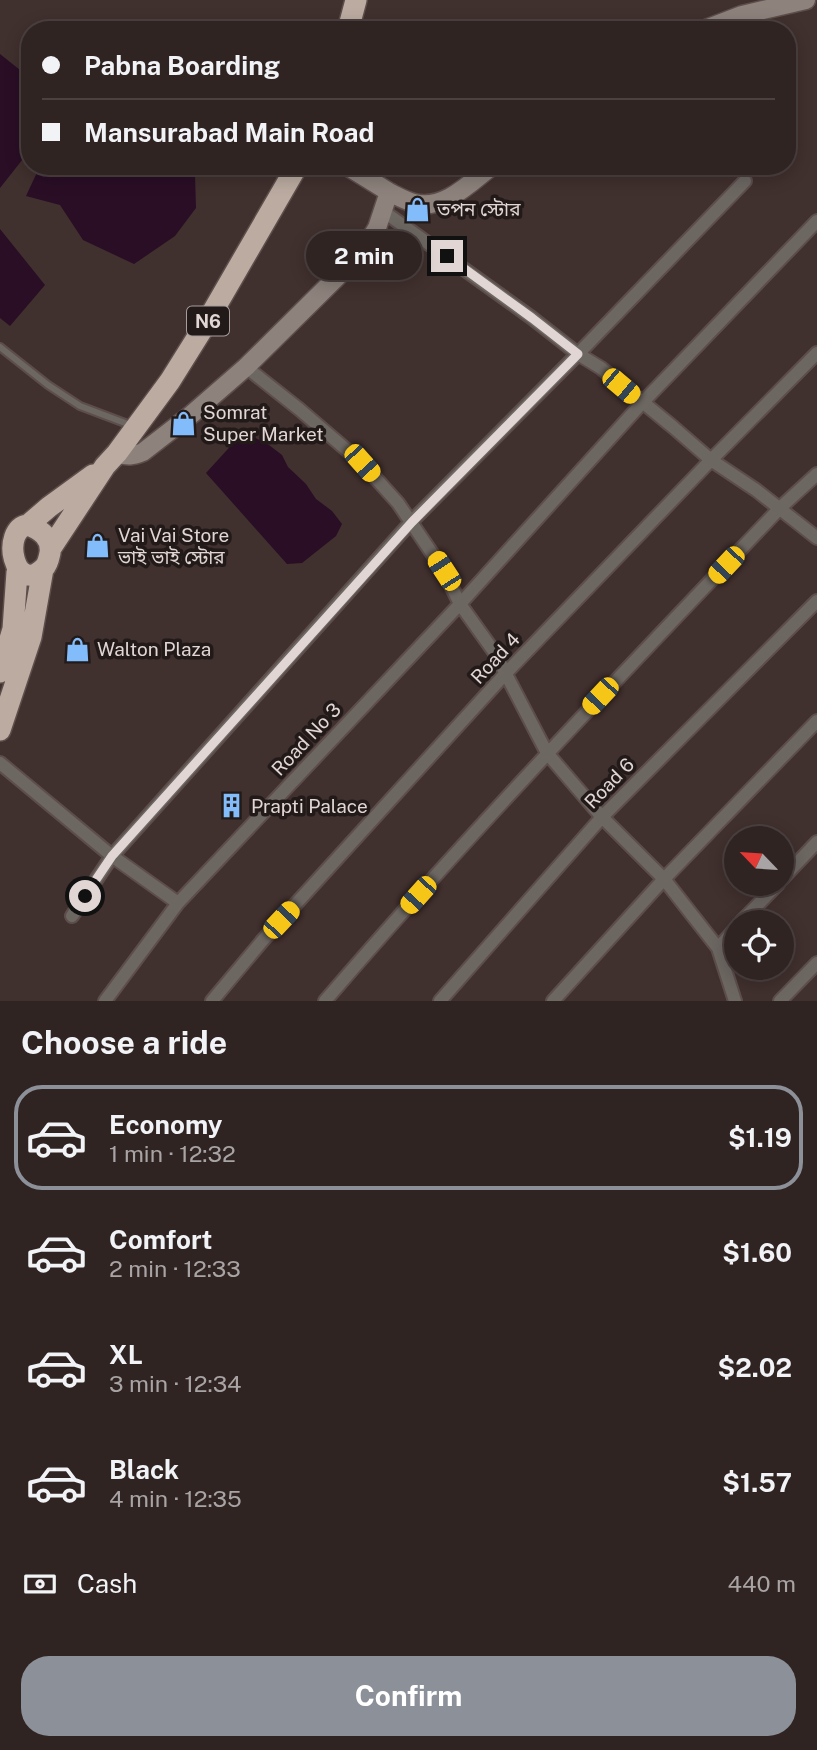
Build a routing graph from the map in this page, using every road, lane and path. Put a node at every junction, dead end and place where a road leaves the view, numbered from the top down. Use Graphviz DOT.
graph roads {
  1 [pos="356,0"];
  2 [pos="806,0"];
  3 [pos="350,21"];
  4 [pos="727,21"];
  5 [pos="292,175"];
  6 [pos="376,175"];
  7 [pos="480,175"];
  8 [pos="745,181"];
  9 [pos="389,192"];
  10 [pos="383,211"];
  11 [pos="817,221"];
  12 [pos="0,347"];
  13 [pos="817,353"];
  14 [pos="578,354"];
  15 [pos="246,368"];
  16 [pos="642,402"];
  17 [pos="135,427"];
  18 [pos="111,459"];
  19 [pos="711,460"];
  20 [pos="817,474"];
  21 [pos="780,508"];
  22 [pos="412,522"];
  23 [pos="29,525"];
  24 [pos="4,538"];
  25 [pos="817,538"];
  26 [pos="51,548"];
  27 [pos="9,569"];
  28 [pos="43,569"];
  29 [pos="817,601"];
  30 [pos="460,604"];
  31 [pos="22,633"];
  32 [pos="0,672"];
  33 [pos="505,674"];
  34 [pos="817,721"];
  35 [pos="0,730"];
  36 [pos="547,753"];
  37 [pos="0,763"];
  38 [pos="602,817"];
  39 [pos="817,842"];
  40 [pos="112,856"];
  41 [pos="794,866"];
  42 [pos="664,879"];
  43 [pos="766,896"];
  44 [pos="178,903"];
  45 [pos="753,910"];
  46 [pos="72,916"];
  47 [pos="724,941"];
  48 [pos="718,948"];
  49 [pos="817,963"];
  50 [pos="104,1001"];
  51 [pos="212,1001"];
  52 [pos="325,1001"];
  53 [pos="440,1001"];
  54 [pos="553,1001"];
  55 [pos="735,1001"];
  56 [pos="780,1001"];
  1 -- 3 [label="highway"];
  2 -- 4 [label="street"];
  5 -- 17 [label="highway, N6"];
  6 -- 9 [label="street"];
  7 -- 9 [label="street"];
  8 -- 14 [label="street"];
  9 -- 10 [label="street"];
  10 -- 14 [label="street"];
  10 -- 15 [label="street"];
  11 -- 16 [label="street, Road No 3"];
  12 -- 17 [label="lane"];
  13 -- 19 [label="street, Road 4"];
  14 -- 16 [label="street"];
  14 -- 22 [label="street"];
  15 -- 18 [label="street"];
  15 -- 22 [label="street"];
  16 -- 19 [label="street"];
  16 -- 30 [label="street, Road No 3"];
  17 -- 18 [label="highway, N6"];
  18 -- 23 [label="highway"];
  18 -- 26 [label="highway, N6"];
  19 -- 21 [label="street"];
  19 -- 33 [label="street, Road 4"];
  20 -- 21 [label="street"];
  21 -- 25 [label="street"];
  21 -- 36 [label="street"];
  22 -- 30 [label="street"];
  22 -- 40 [label="street"];
  23 -- 24 [label="highway"];
  23 -- 26 [label="highway"];
  24 -- 27 [label="highway"];
  26 -- 28 [label="highway"];
  27 -- 28 [label="highway"];
  27 -- 31 [label="highway"];
  28 -- 31 [label="highway"];
  29 -- 38 [label="street, Road 6"];
  30 -- 33 [label="street"];
  30 -- 44 [label="street, Road No 3"];
  31 -- 32 [label="highway"];
  31 -- 35 [label="highway"];
  33 -- 36 [label="street"];
  33 -- 51 [label="street, Road 4"];
  34 -- 42 [label="street"];
  36 -- 38 [label="street"];
  36 -- 52 [label="street"];
  37 -- 40 [label="street"];
  38 -- 42 [label="street"];
  38 -- 53 [label="street, Road 6"];
  39 -- 41 [label="street"];
  40 -- 44 [label="street"];
  40 -- 46 [label="street"];
  42 -- 48 [label="street"];
  42 -- 54 [label="street"];
  43 -- 45 [label="street"];
  44 -- 50 [label="street, Road No 3"];
  47 -- 48 [label="street"];
  48 -- 55 [label="street"];
  49 -- 56 [label="street"];
}
